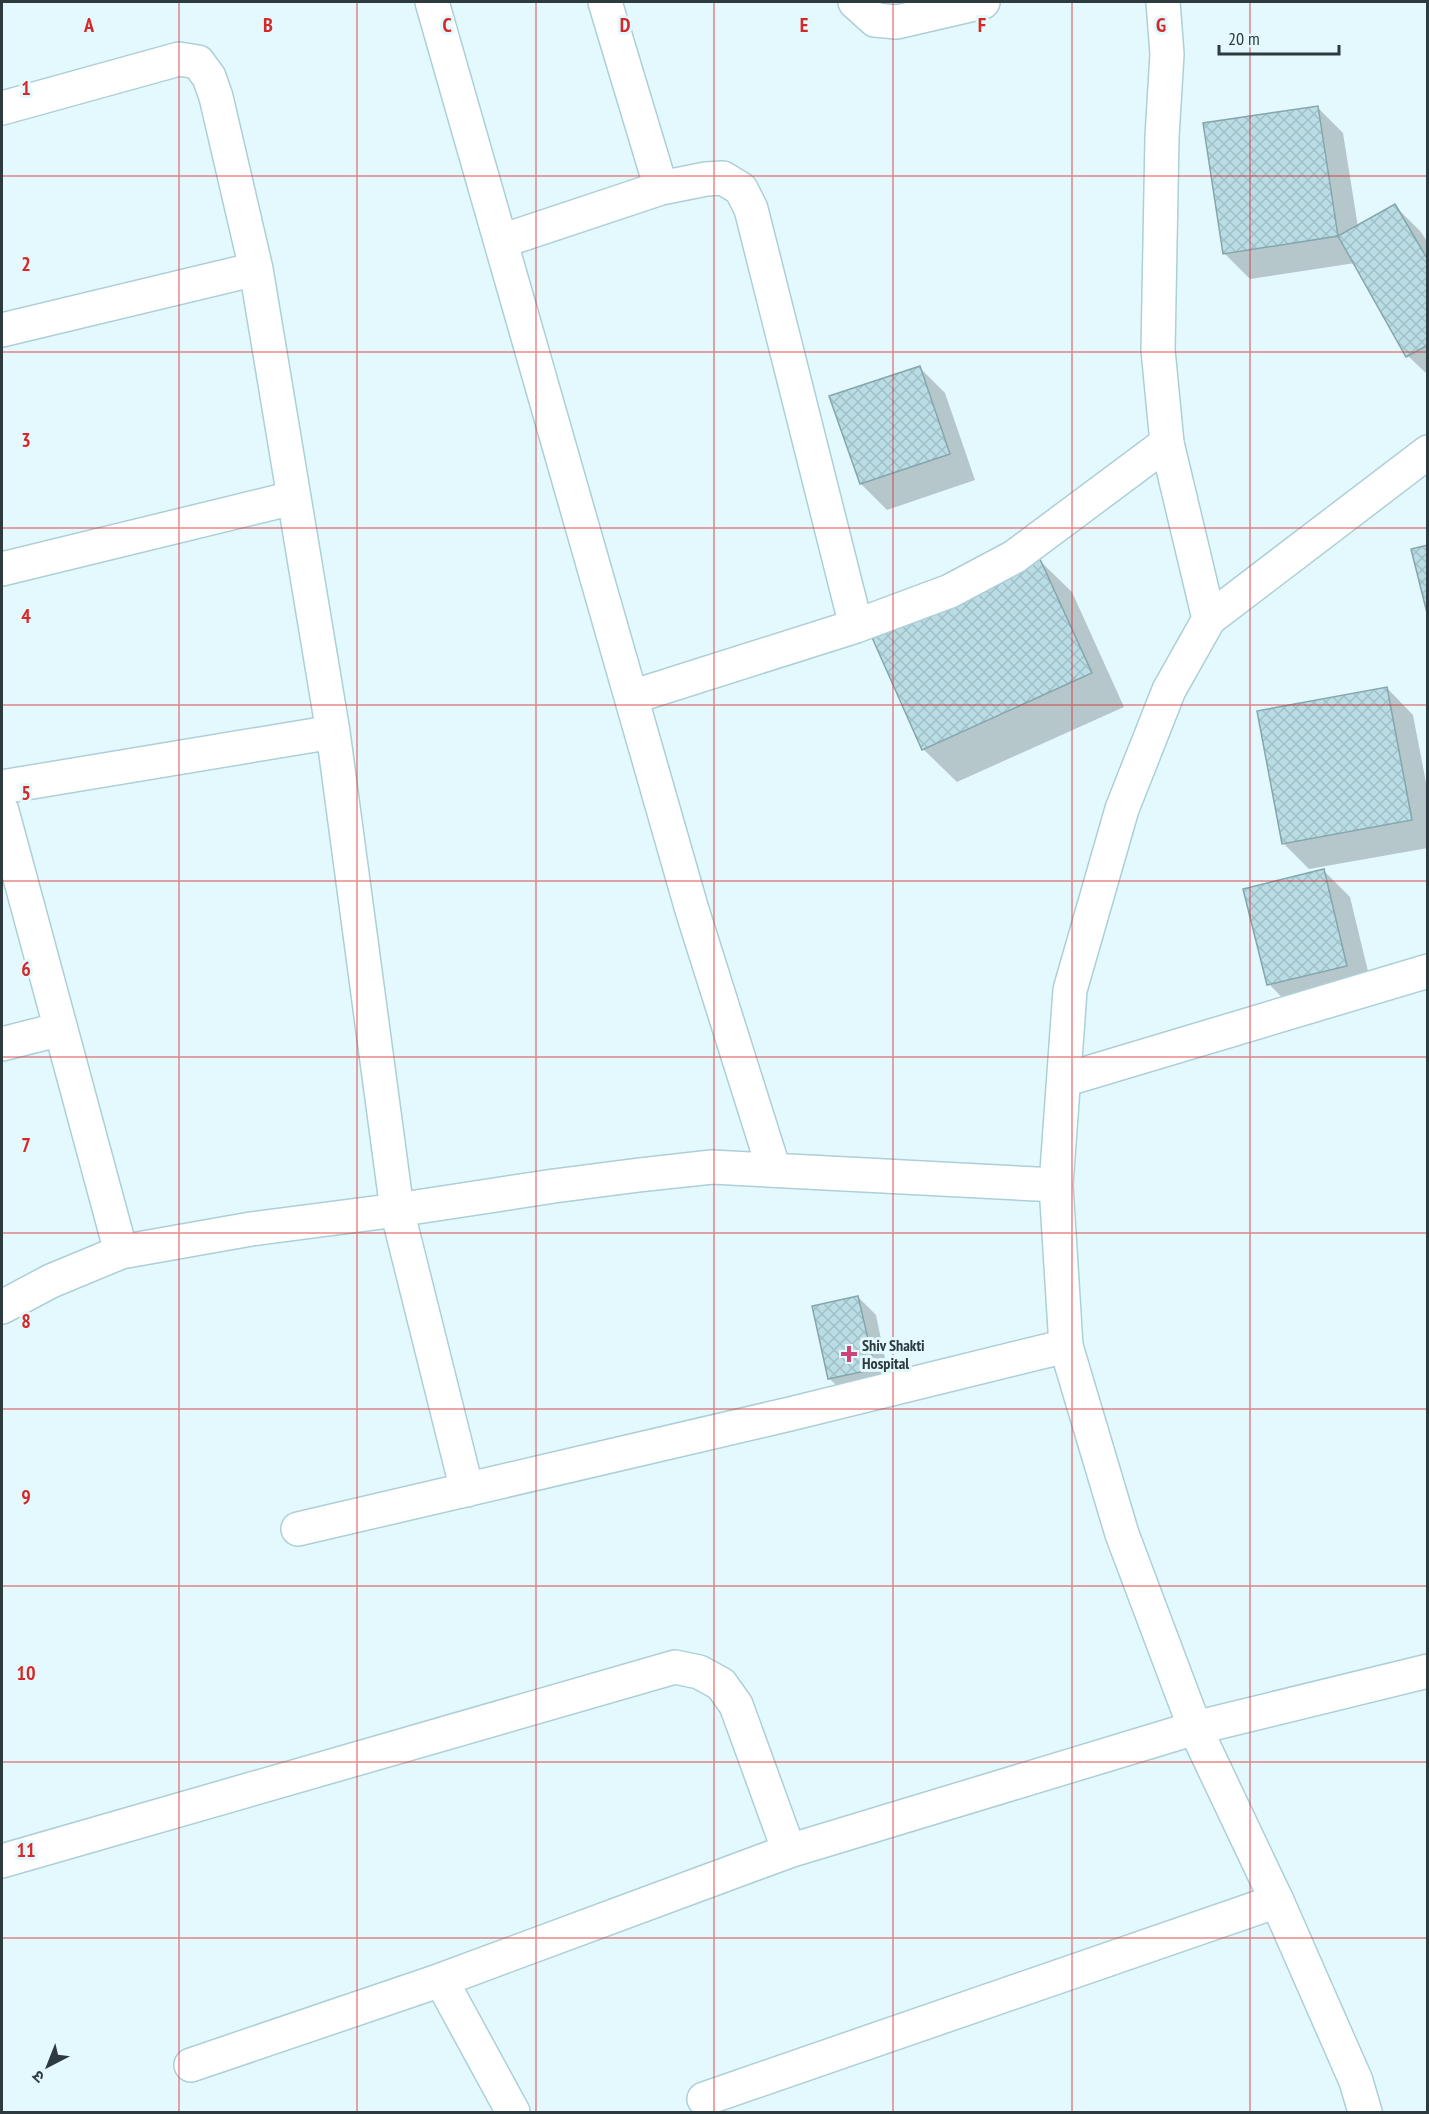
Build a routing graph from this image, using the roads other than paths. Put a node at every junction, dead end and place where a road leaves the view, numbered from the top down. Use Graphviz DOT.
graph roads {
  1 [pos="432,2"];
  2 [pos="604,2"];
  3 [pos="855,2"];
  4 [pos="983,2"];
  5 [pos="1163,2"];
  6 [pos="2,108"];
  7 [pos="660,188"];
  8 [pos="502,241"];
  9 [pos="256,269"];
  10 [pos="2,330"];
  11 [pos="1167,444"];
  12 [pos="1428,452"];
  13 [pos="293,498"];
  14 [pos="2,569"];
  15 [pos="1209,619"];
  16 [pos="856,626"];
  17 [pos="632,697"];
  18 [pos="333,732"];
  19 [pos="2,807"];
  20 [pos="1428,971"];
  21 [pos="61,1029"];
  22 [pos="2,1044"];
  23 [pos="1064,1080"];
  24 [pos="774,1170"];
  25 [pos="1056,1185"];
  26 [pos="397,1210"];
  27 [pos="121,1252"];
  28 [pos="2,1307"];
  29 [pos="1065,1346"];
  30 [pos="467,1490"];
  31 [pos="298,1529"];
  32 [pos="1428,1671"];
  33 [pos="1195,1728"];
  34 [pos="789,1851"];
  35 [pos="2,1861"];
  36 [pos="1277,1901"];
  37 [pos="441,1980"];
  38 [pos="191,2065"];
  39 [pos="704,2099"];
  40 [pos="513,2112"];
  41 [pos="1365,2112"];
  1 -- 8 [label="street"];
  2 -- 7 [label="street"];
  3 -- 4 [label="street"];
  5 -- 11 [label="street"];
  6 -- 9 [label="street"];
  7 -- 8 [label="street"];
  7 -- 16 [label="street"];
  8 -- 17 [label="street"];
  9 -- 10 [label="street"];
  9 -- 13 [label="street"];
  11 -- 15 [label="street"];
  11 -- 16 [label="street"];
  12 -- 15 [label="street"];
  13 -- 14 [label="street"];
  13 -- 18 [label="street"];
  15 -- 23 [label="street"];
  16 -- 17 [label="street"];
  17 -- 24 [label="street"];
  18 -- 19 [label="street"];
  18 -- 26 [label="street"];
  19 -- 21 [label="street"];
  20 -- 23 [label="street"];
  21 -- 22 [label="street"];
  21 -- 27 [label="street"];
  23 -- 25 [label="street"];
  24 -- 25 [label="street"];
  24 -- 26 [label="street"];
  25 -- 29 [label="street"];
  26 -- 27 [label="street"];
  26 -- 30 [label="street"];
  27 -- 28 [label="street"];
  29 -- 30 [label="street"];
  29 -- 33 [label="street"];
  30 -- 31 [label="street"];
  32 -- 33 [label="street"];
  33 -- 34 [label="street"];
  33 -- 36 [label="street"];
  34 -- 35 [label="street"];
  34 -- 37 [label="street"];
  36 -- 39 [label="street"];
  36 -- 41 [label="street"];
  37 -- 38 [label="street"];
  37 -- 40 [label="street"];
}
